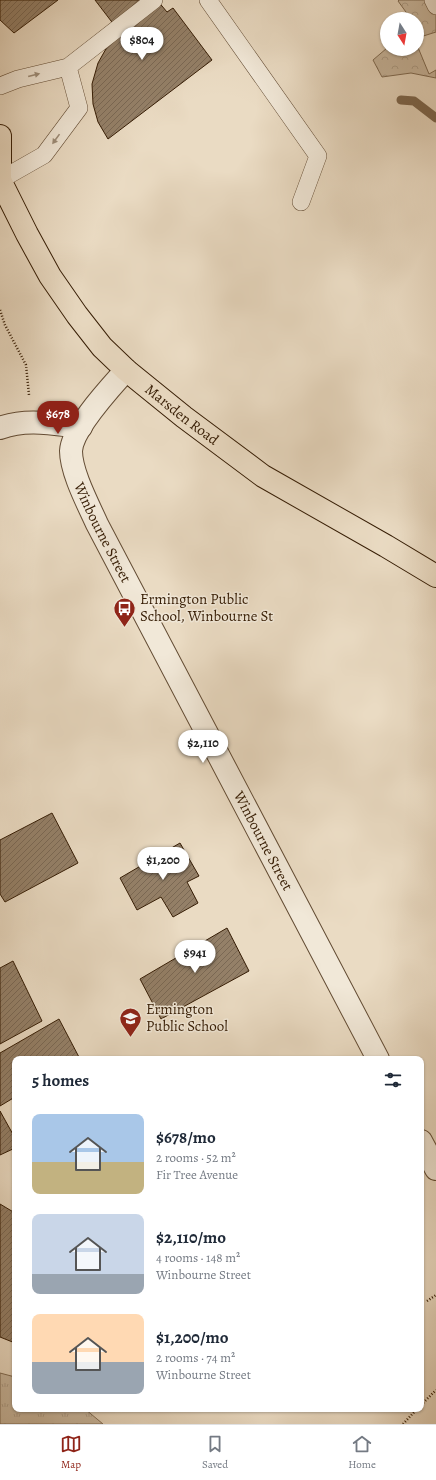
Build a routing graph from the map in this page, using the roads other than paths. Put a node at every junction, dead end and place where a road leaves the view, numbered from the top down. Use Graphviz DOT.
graph roads {
  1 [pos="154,0"];
  2 [pos="208,0"];
  3 [pos="433,0"];
  4 [pos="436,6"];
  5 [pos="68,67"];
  6 [pos="0,86"];
  7 [pos="0,136"];
  8 [pos="0,180"];
  9 [pos="301,202"];
  10 [pos="126,370"];
  11 [pos="81,427"];
  12 [pos="0,428"];
  13 [pos="436,576"];
  14 [pos="376,1056"];
  15 [pos="424,1147"];
  16 [pos="436,1169"];
  1 -- 5 [label="lane"];
  2 -- 9 [label="lane"];
  3 -- 4 [label="lane"];
  6 -- 5 [label="lane, one-way"];
  5 -- 8 [label="lane, one-way"];
  7 -- 8 [label="main road, Marsden Road"];
  8 -- 10 [label="main road, Marsden Road"];
  10 -- 11 [label="street, Winbourne Street"];
  10 -- 13 [label="main road, Marsden Road"];
  11 -- 12 [label="street"];
  11 -- 14 [label="street, Winbourne Street"];
  15 -- 16 [label="street"];
}
